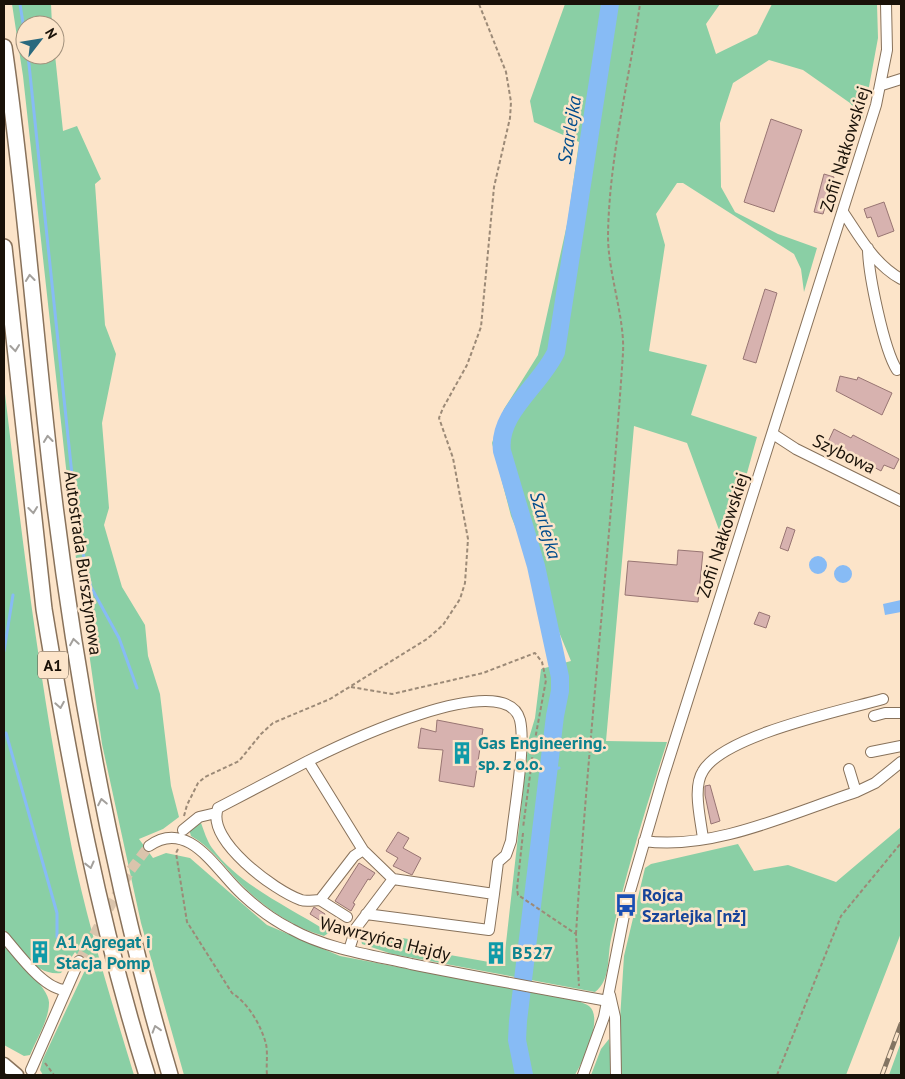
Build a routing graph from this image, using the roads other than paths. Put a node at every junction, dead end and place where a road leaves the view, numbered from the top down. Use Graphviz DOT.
graph roads {
  1 [pos="886,4"];
  2 [pos="4,47"];
  3 [pos="901,78"];
  4 [pos="882,84"];
  5 [pos="843,212"];
  6 [pos="4,248"];
  7 [pos="868,248"];
  8 [pos="901,279"];
  9 [pos="897,370"];
  10 [pos="773,434"];
  11 [pos="901,501"];
  12 [pos="882,699"];
  13 [pos="901,713"];
  14 [pos="874,716"];
  15 [pos="901,746"];
  16 [pos="871,752"];
  17 [pos="308,761"];
  18 [pos="901,762"];
  19 [pos="849,770"];
  20 [pos="856,792"];
  21 [pos="216,813"];
  22 [pos="183,834"];
  23 [pos="703,839"];
  24 [pos="644,841"];
  25 [pos="149,846"];
  26 [pos="363,850"];
  27 [pos="393,879"];
  28 [pos="494,894"];
  29 [pos="320,900"];
  30 [pos="366,914"];
  31 [pos="347,917"];
  32 [pos="4,937"];
  33 [pos="349,950"];
  34 [pos="79,961"];
  35 [pos="66,990"];
  36 [pos="609,997"];
  37 [pos="4,1064"];
  38 [pos="31,1070"];
  39 [pos="17,1075"];
  40 [pos="147,1075"];
  41 [pos="170,1075"];
  42 [pos="583,1075"];
  43 [pos="616,1075"];
  1 -- 4 [label="street, Zofii Nałkowskiej"];
  41 -- 2 [label="highway, Autostrada Bursztynowa / A1, one-way"];
  3 -- 4 [label="street"];
  4 -- 5 [label="street, Zofii Nałkowskiej"];
  5 -- 7 [label="street"];
  5 -- 10 [label="street, Zofii Nałkowskiej"];
  6 -- 40 [label="highway, A1, one-way"];
  7 -- 8 [label="street"];
  7 -- 9 [label="street"];
  10 -- 11 [label="street, Szybowa"];
  10 -- 24 [label="street, Zofii Nałkowskiej"];
  12 -- 23 [label="street"];
  13 -- 14 [label="street"];
  15 -- 16 [label="street"];
  17 -- 21 [label="street"];
  17 -- 26 [label="street"];
  17 -- 28 [label="street"];
  18 -- 20 [label="street"];
  19 -- 20 [label="street"];
  20 -- 23 [label="street"];
  21 -- 22 [label="street"];
  21 -- 29 [label="street"];
  22 -- 25 [label="street"];
  22 -- 33 [label="street, Wawrzyńca Hajdy"];
  23 -- 24 [label="street"];
  24 -- 36 [label="street, Zofii Nałkowskiej"];
  26 -- 27 [label="street"];
  26 -- 29 [label="street"];
  27 -- 28 [label="street"];
  27 -- 30 [label="street"];
  28 -- 30 [label="street"];
  29 -- 31 [label="street"];
  30 -- 33 [label="street"];
  32 -- 35 [label="street"];
  33 -- 36 [label="street, Wawrzyńca Hajdy"];
  34 -- 35 [label="street"];
  35 -- 38 [label="street"];
  36 -- 42 [label="street, Zofii Nałkowskiej"];
  36 -- 43 [label="street"];
  37 -- 39 [label="main road"];
}
